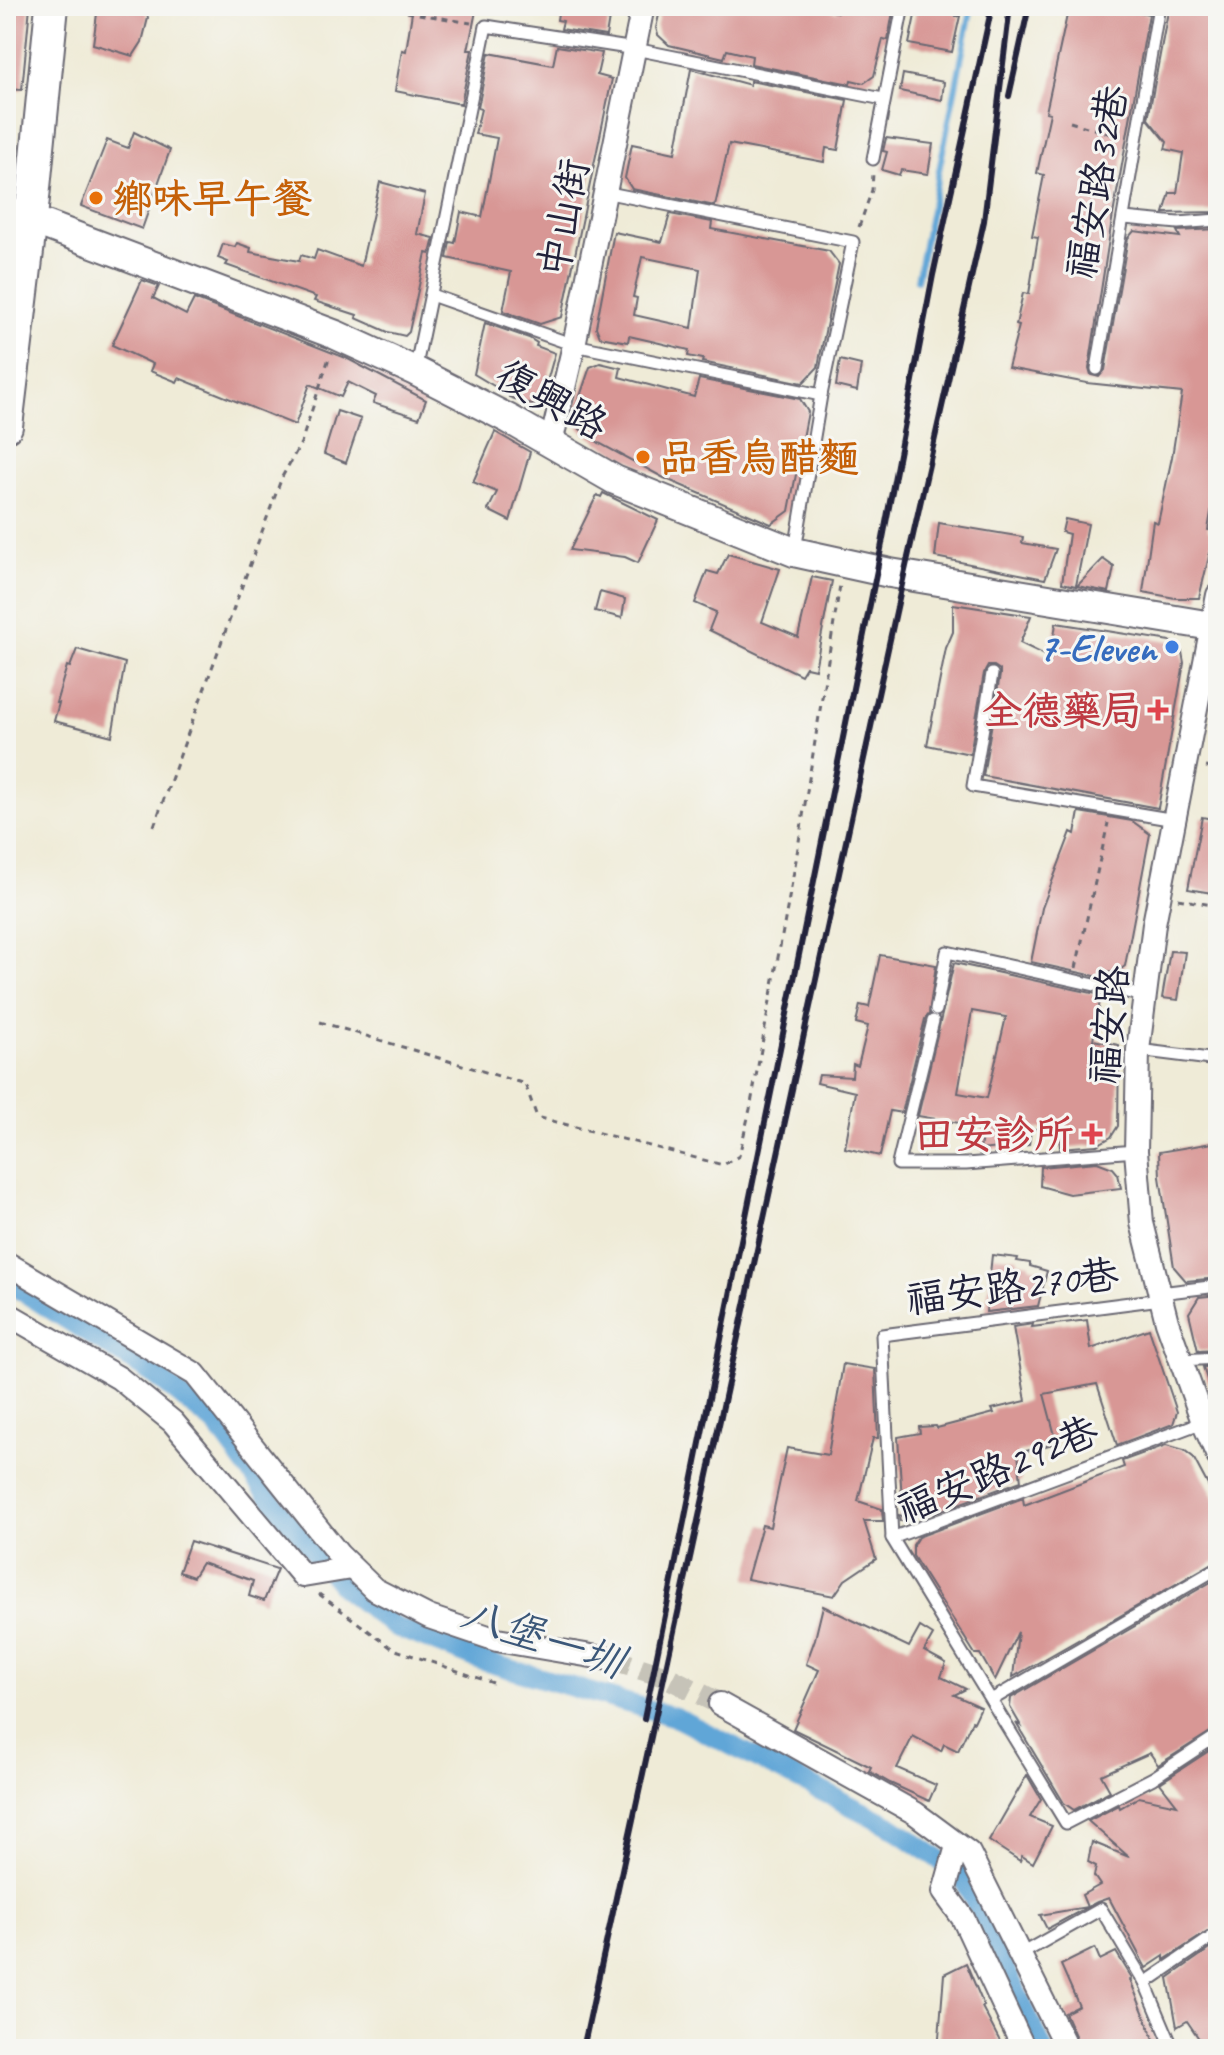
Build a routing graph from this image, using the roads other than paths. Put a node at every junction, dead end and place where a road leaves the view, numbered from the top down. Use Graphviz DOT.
graph roads {
  1 [pos="52,6"];
  2 [pos="643,6"];
  3 [pos="903,6"];
  4 [pos="1159,6"];
  5 [pos="635,49"];
  6 [pos="883,99"];
  7 [pos="873,159"];
  8 [pos="604,192"];
  9 [pos="19,214"];
  10 [pos="1124,218"];
  11 [pos="1218,220"];
  12 [pos="431,295"];
  13 [pos="574,345"];
  14 [pos="1097,369"];
  15 [pos="415,371"];
  16 [pos="821,395"];
  17 [pos="6,426"];
  18 [pos="551,443"];
  19 [pos="794,552"];
  20 [pos="1218,595"];
  21 [pos="1214,626"];
  22 [pos="992,674"];
  23 [pos="1175,820"];
  24 [pos="1144,996"];
  25 [pos="1138,1050"];
  26 [pos="1218,1060"];
  27 [pos="1136,1151"];
  28 [pos="6,1263"];
  29 [pos="1218,1286"];
  30 [pos="1161,1296"];
  31 [pos="6,1313"];
  32 [pos="1218,1358"];
  33 [pos="1181,1360"];
  34 [pos="1203,1422"];
  35 [pos="1218,1456"];
  36 [pos="892,1538"];
  37 [pos="351,1568"];
  38 [pos="1218,1568"];
  39 [pos="609,1659"];
  40 [pos="993,1699"];
  41 [pos="720,1704"];
  42 [pos="1218,1735"];
  43 [pos="957,1846"];
  44 [pos="1218,1933"];
  45 [pos="1021,1954"];
  46 [pos="1145,1983"];
  47 [pos="1024,2049"];
  48 [pos="1067,2049"];
  49 [pos="1173,2049"];
  1 -- 9 [label="main road"];
  2 -- 5 [label="street, 中山街"];
  3 -- 6 [label="lane"];
  4 -- 10 [label="lane, 福安路32巷"];
  5 -- 6 [label="lane"];
  5 -- 8 [label="street, 中山街"];
  5 -- 12 [label="lane"];
  6 -- 7 [label="lane"];
  8 -- 13 [label="street, 中山街"];
  8 -- 16 [label="lane"];
  9 -- 15 [label="street, 復興路"];
  9 -- 17 [label="main road"];
  10 -- 11 [label="lane"];
  10 -- 14 [label="lane, 福安路32巷"];
  12 -- 13 [label="lane"];
  12 -- 15 [label="lane"];
  13 -- 16 [label="lane"];
  13 -- 18 [label="street, 中山街"];
  15 -- 18 [label="street, 復興路"];
  16 -- 19 [label="lane"];
  18 -- 19 [label="street, 復興路"];
  19 -- 21 [label="street, 復興路"];
  20 -- 21 [label="street, 福安路"];
  21 -- 23 [label="street, 福安路"];
  22 -- 23 [label="lane"];
  23 -- 24 [label="street, 福安路"];
  24 -- 25 [label="street, 福安路"];
  24 -- 27 [label="lane"];
  25 -- 26 [label="lane"];
  25 -- 27 [label="street, 福安路"];
  27 -- 30 [label="street, 福安路"];
  28 -- 37 [label="street"];
  29 -- 30 [label="lane"];
  30 -- 33 [label="street, 福安路"];
  30 -- 36 [label="lane, 福安路270巷"];
  31 -- 37 [label="street"];
  32 -- 33 [label="lane"];
  33 -- 34 [label="street, 福安路"];
  34 -- 35 [label="street, 福安路"];
  34 -- 36 [label="lane, 福安路292巷"];
  36 -- 40 [label="lane, 福安路292巷"];
  37 -- 39 [label="street"];
  38 -- 40 [label="lane"];
  40 -- 42 [label="lane, 福安路292巷"];
  41 -- 43 [label="street"];
  43 -- 45 [label="street"];
  43 -- 47 [label="street"];
  44 -- 46 [label="lane"];
  45 -- 46 [label="lane"];
  45 -- 48 [label="street"];
  46 -- 49 [label="lane"];
}
